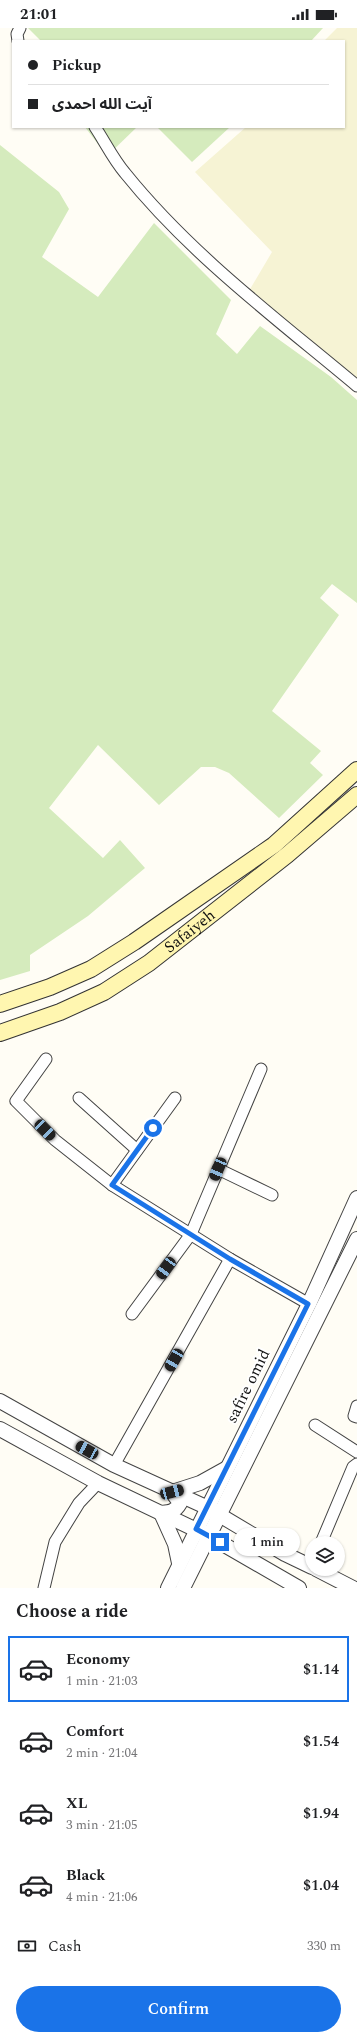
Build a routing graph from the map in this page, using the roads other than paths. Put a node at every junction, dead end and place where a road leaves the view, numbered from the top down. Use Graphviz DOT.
graph roads {
  1 [pos="20,28"];
  2 [pos="18,40"];
  3 [pos="96,128"];
  4 [pos="357,386"];
  5 [pos="357,770"];
  6 [pos="357,795"];
  7 [pos="0,1004"];
  8 [pos="0,1033"];
  9 [pos="46,1059"];
  10 [pos="261,1069"];
  11 [pos="79,1098"];
  12 [pos="175,1098"];
  13 [pos="137,1150"];
  14 [pos="218,1169"];
  15 [pos="112,1185"];
  16 [pos="272,1195"];
  17 [pos="357,1198"];
  18 [pos="191,1234"];
  19 [pos="357,1239"];
  20 [pos="353,1257"];
  21 [pos="230,1259"];
  22 [pos="308,1304"];
  23 [pos="132,1314"];
  24 [pos="0,1401"];
  25 [pos="357,1406"];
  26 [pos="357,1417"];
  27 [pos="316,1425"];
  28 [pos="0,1429"];
  29 [pos="357,1452"];
  30 [pos="229,1463"];
  31 [pos="357,1464"];
  32 [pos="114,1465"];
  33 [pos="244,1466"];
  34 [pos="98,1483"];
  35 [pos="172,1492"];
  36 [pos="206,1507"];
  37 [pos="161,1513"];
  38 [pos="220,1515"];
  39 [pos="196,1529"];
  40 [pos="209,1536"];
  41 [pos="324,1536"];
  42 [pos="285,1554"];
  43 [pos="179,1563"];
  44 [pos="305,1563"];
  45 [pos="278,1576"];
  46 [pos="331,1576"];
  47 [pos="44,1588"];
  48 [pos="168,1588"];
  49 [pos="183,1588"];
  50 [pos="299,1588"];
  51 [pos="354,1588"];
  1 -- 2 [label="street"];
  3 -- 4 [label="street"];
  5 -- 7 [label="main road, Safaiyeh"];
  6 -- 8 [label="main road, Safaiyeh"];
  9 -- 15 [label="street"];
  10 -- 14 [label="street"];
  11 -- 13 [label="street"];
  12 -- 13 [label="street"];
  13 -- 15 [label="street"];
  14 -- 16 [label="street"];
  14 -- 18 [label="street"];
  15 -- 18 [label="street"];
  17 -- 22 [label="street, safire omid"];
  18 -- 21 [label="street"];
  18 -- 23 [label="street"];
  19 -- 20 [label="street, safire omid"];
  20 -- 33 [label="street, safire omid"];
  21 -- 22 [label="street"];
  21 -- 32 [label="street"];
  22 -- 30 [label="street, safire omid"];
  24 -- 32 [label="street"];
  25 -- 26 [label="street"];
  27 -- 29 [label="street"];
  28 -- 34 [label="street"];
  30 -- 33 [label="street"];
  30 -- 35 [label="street"];
  30 -- 36 [label="street, safire omid"];
  31 -- 41 [label="street"];
  32 -- 35 [label="street"];
  33 -- 38 [label="street, safire omid"];
  34 -- 37 [label="street"];
  34 -- 47 [label="street"];
  35 -- 36 [label="street"];
  35 -- 37 [label="street"];
  36 -- 38 [label="street"];
  36 -- 39 [label="street, safire omid"];
  37 -- 39 [label="street"];
  37 -- 43 [label="street"];
  38 -- 40 [label="street, safire omid"];
  38 -- 42 [label="street"];
  39 -- 40 [label="street"];
  39 -- 43 [label="street, safire omid"];
  40 -- 45 [label="street"];
  40 -- 49 [label="street, safire omid"];
  42 -- 44 [label="street"];
  42 -- 45 [label="street"];
  43 -- 48 [label="street, safire omid"];
  45 -- 50 [label="street"];
  46 -- 51 [label="street"];
}
